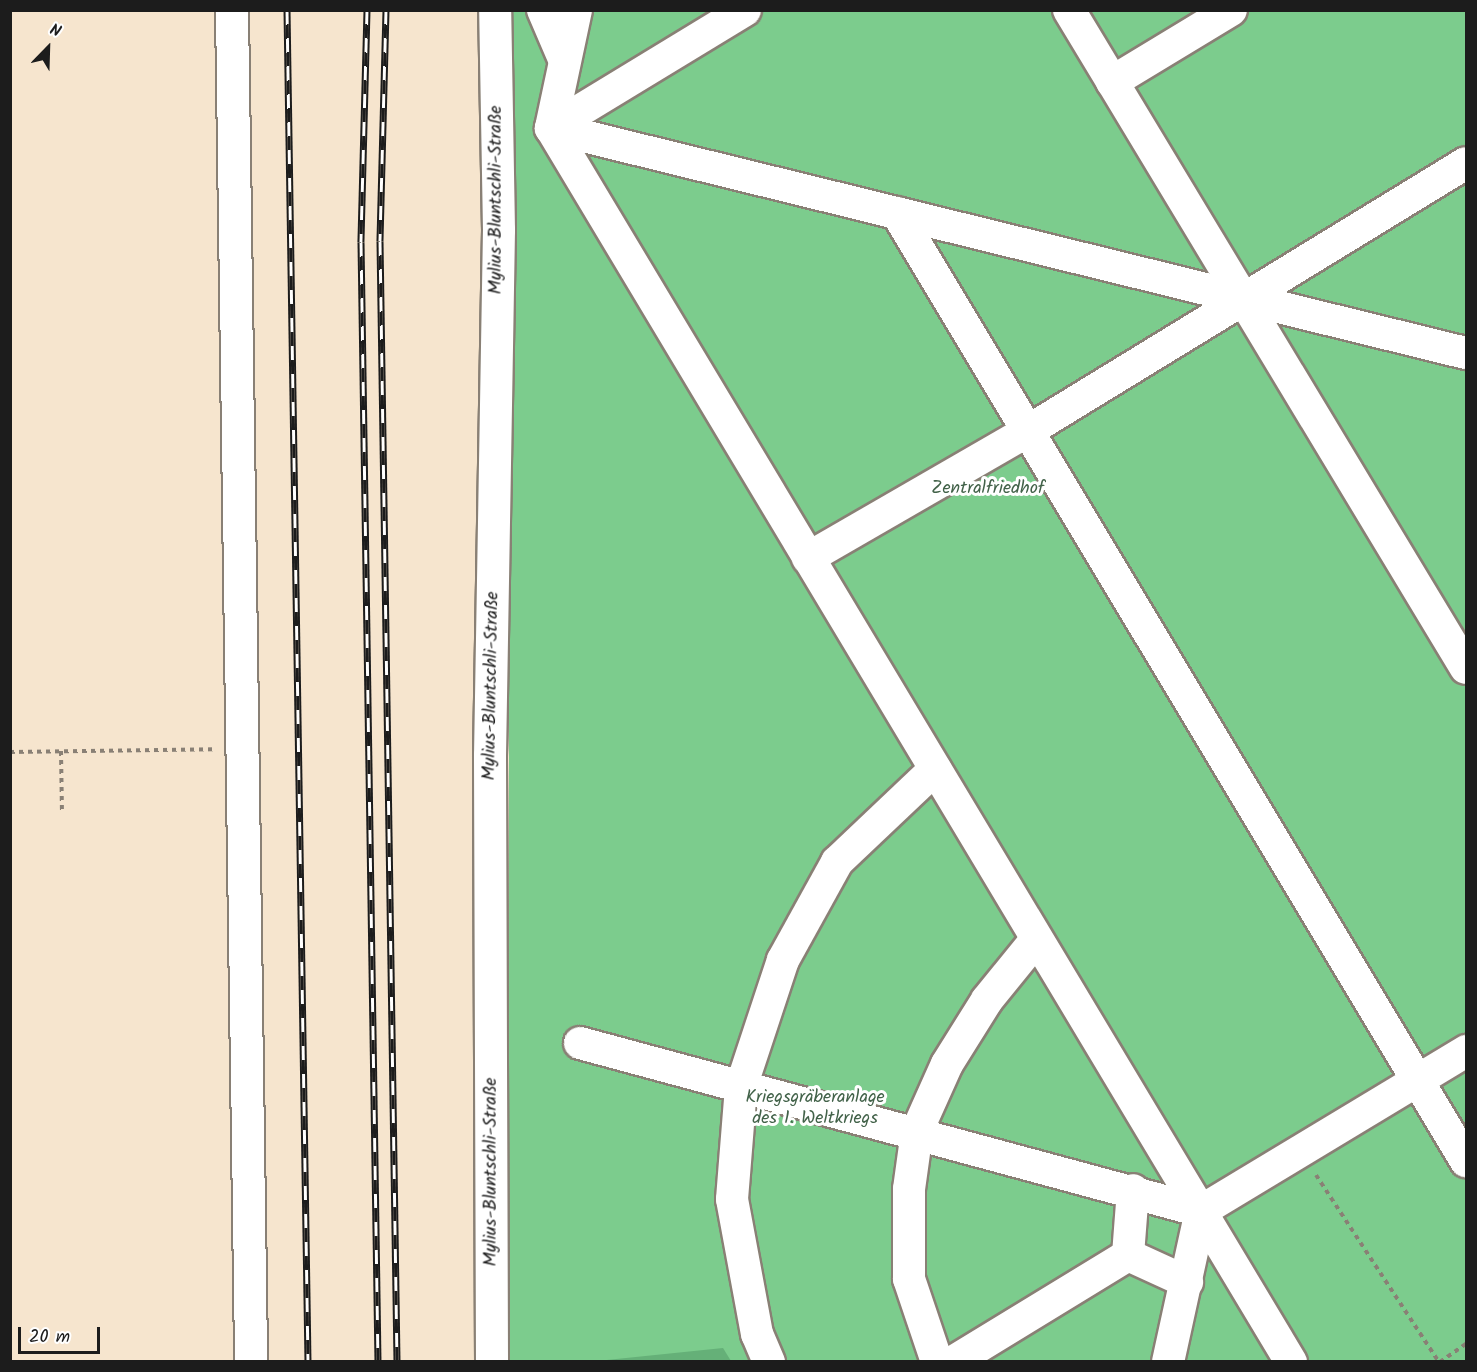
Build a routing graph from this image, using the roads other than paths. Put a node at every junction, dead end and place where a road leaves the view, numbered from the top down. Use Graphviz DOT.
graph roads {
  1 [pos="232,10"];
  2 [pos="495,10"];
  3 [pos="543,10"];
  4 [pos="576,10"];
  5 [pos="745,10"];
  6 [pos="1070,10"];
  7 [pos="1231,10"];
  8 [pos="564,59"];
  9 [pos="1112,82"];
  10 [pos="551,128"];
  11 [pos="1467,163"];
  12 [pos="897,213"];
  13 [pos="1241,298"];
  14 [pos="1467,354"];
  15 [pos="1028,431"];
  16 [pos="808,558"];
  17 [pos="1467,668"];
  18 [pos="935,769"];
  19 [pos="1035,941"];
  20 [pos="580,1043"];
  21 [pos="1467,1051"];
  22 [pos="1418,1080"];
  23 [pos="741,1087"];
  24 [pos="917,1131"];
  25 [pos="1467,1161"];
  26 [pos="1133,1190"];
  27 [pos="1201,1211"];
  28 [pos="1128,1255"];
  29 [pos="1187,1282"];
  30 [pos="251,1362"];
  31 [pos="492,1362"];
  32 [pos="769,1362"];
  33 [pos="937,1362"];
  34 [pos="953,1362"];
  35 [pos="1168,1362"];
  36 [pos="1291,1362"];
  1 -- 30 [label="street"];
  2 -- 31 [label="street, Mylius-Bluntschli-Straße"];
  3 -- 8 [label="street"];
  4 -- 8 [label="street"];
  5 -- 10 [label="street"];
  6 -- 9 [label="street"];
  7 -- 9 [label="street"];
  8 -- 10 [label="street"];
  9 -- 13 [label="street"];
  10 -- 12 [label="street"];
  10 -- 16 [label="street"];
  11 -- 13 [label="street"];
  12 -- 13 [label="street"];
  12 -- 15 [label="street"];
  13 -- 14 [label="street"];
  13 -- 15 [label="street"];
  13 -- 17 [label="street"];
  15 -- 16 [label="street"];
  15 -- 22 [label="street"];
  16 -- 18 [label="street"];
  18 -- 19 [label="street"];
  18 -- 23 [label="street"];
  19 -- 24 [label="street"];
  19 -- 27 [label="street"];
  20 -- 23 [label="street"];
  21 -- 22 [label="street"];
  22 -- 25 [label="street"];
  22 -- 27 [label="street"];
  23 -- 24 [label="street"];
  23 -- 32 [label="street"];
  24 -- 26 [label="street"];
  24 -- 33 [label="street"];
  26 -- 27 [label="street"];
  26 -- 28 [label="street"];
  27 -- 29 [label="street"];
  27 -- 36 [label="street"];
  28 -- 29 [label="street"];
  28 -- 34 [label="street"];
  29 -- 35 [label="street"];
}
